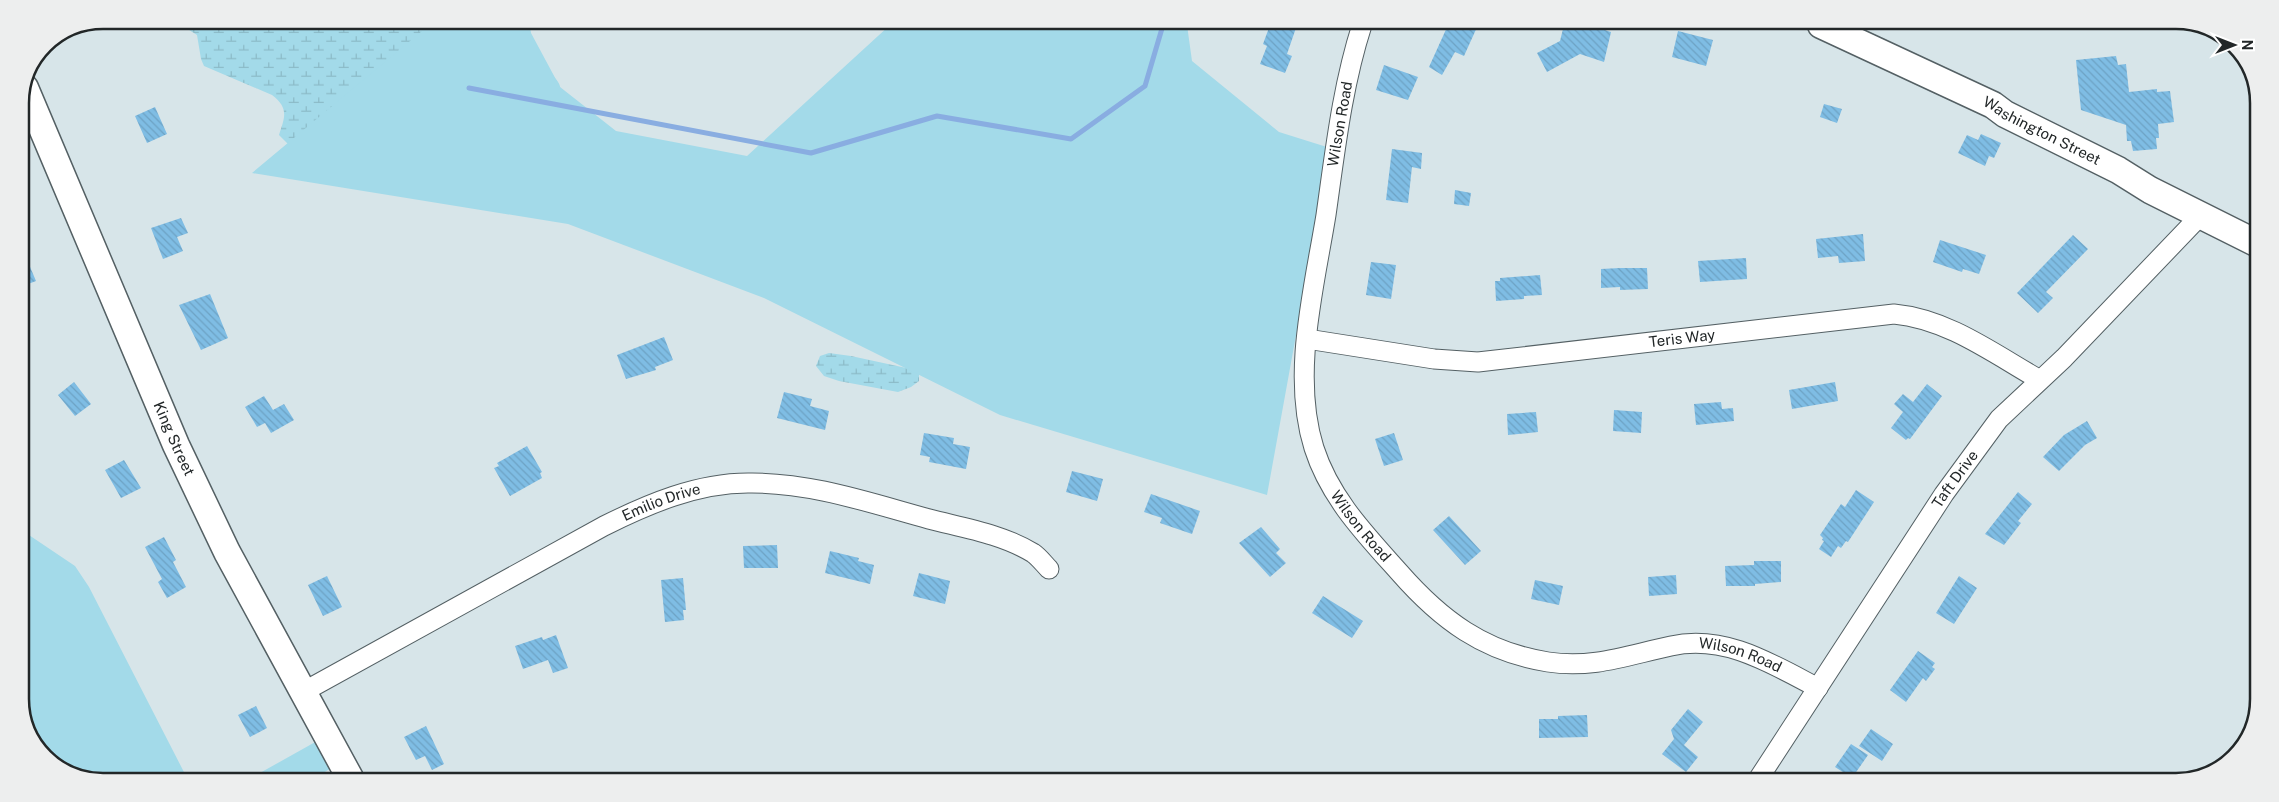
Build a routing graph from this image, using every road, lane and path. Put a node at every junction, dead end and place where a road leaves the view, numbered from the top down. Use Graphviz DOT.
graph roads {
  1 [pos="1361,29"];
  2 [pos="1830,29"];
  3 [pos="29,98"];
  4 [pos="2200,216"];
  5 [pos="2250,240"];
  6 [pos="1307,339"];
  7 [pos="2040,380"];
  8 [pos="1049,569"];
  9 [pos="1818,688"];
  10 [pos="302,692"];
  11 [pos="347,773"];
  12 [pos="1762,773"];
  1 -- 6 [label="street, Wilson Road"];
  2 -- 4 [label="main road, Washington Street"];
  3 -- 10 [label="main road, King Street"];
  4 -- 5 [label="main road, Washington Street"];
  4 -- 7 [label="street, Taft Drive"];
  6 -- 7 [label="street, Teris Way"];
  6 -- 9 [label="street, Wilson Road"];
  7 -- 9 [label="street, Taft Drive"];
  8 -- 10 [label="street, Emilio Drive"];
  9 -- 12 [label="street, Taft Drive"];
  10 -- 11 [label="main road, King Street"];
}
